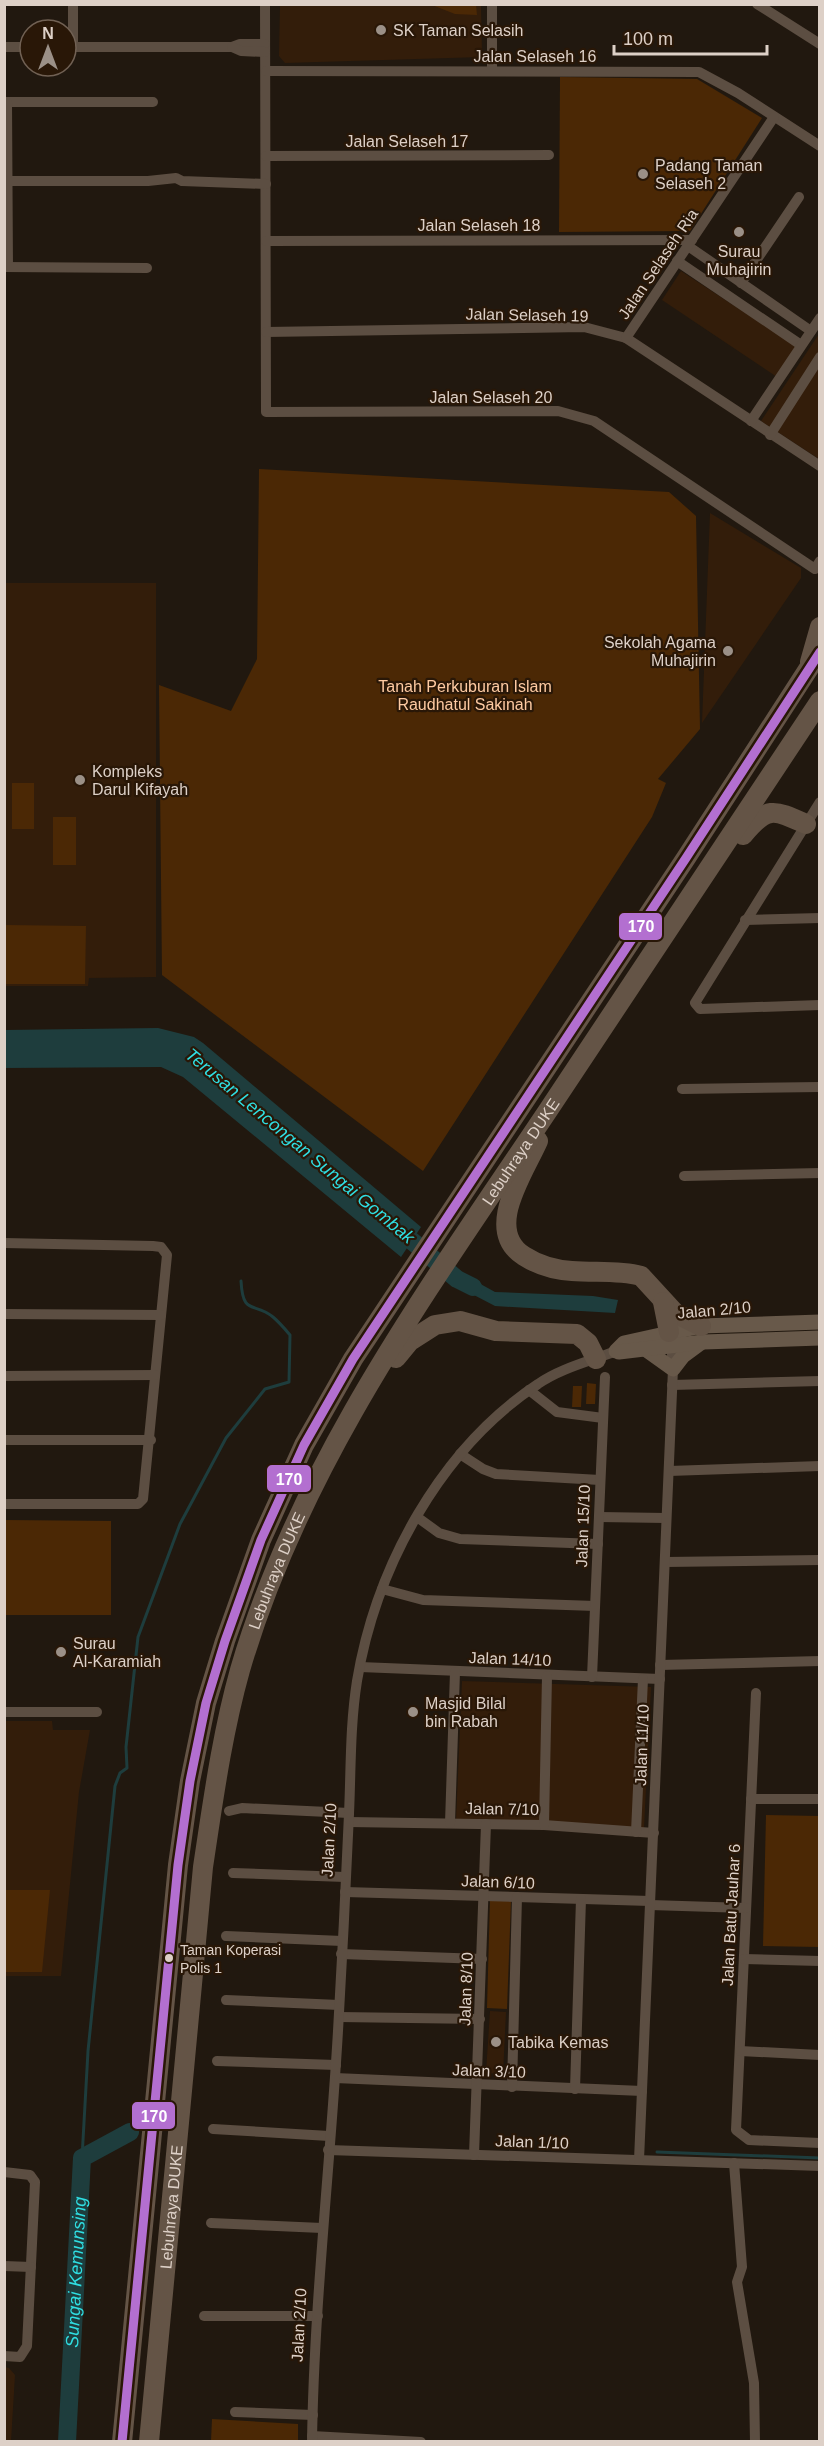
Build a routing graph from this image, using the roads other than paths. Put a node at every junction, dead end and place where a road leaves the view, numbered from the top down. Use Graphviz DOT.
graph roads {
  1 [pos="265,4"];
  2 [pos="492,4"];
  3 [pos="757,4"];
  4 [pos="819,44"];
  5 [pos="78,47"];
  6 [pos="266,48"];
  7 [pos="266,71"];
  8 [pos="492,71"];
  9 [pos="6,102"];
  10 [pos="153,102"];
  11 [pos="774,117"];
  12 [pos="819,146"];
  13 [pos="549,155"];
  14 [pos="266,156"];
  15 [pos="6,181"];
  16 [pos="266,184"];
  17 [pos="799,197"];
  18 [pos="266,241"];
  19 [pos="690,243"];
  20 [pos="677,261"];
  21 [pos="6,267"];
  22 [pos="147,268"];
  23 [pos="741,284"];
  24 [pos="819,318"];
  25 [pos="811,331"];
  26 [pos="266,332"];
  27 [pos="626,338"];
  28 [pos="801,345"];
  29 [pos="819,357"];
  30 [pos="751,421"];
  31 [pos="770,435"];
  32 [pos="819,466"];
  33 [pos="817,565"];
  34 [pos="819,627"];
  35 [pos="814,658"];
  36 [pos="819,701"];
  37 [pos="819,802"];
  38 [pos="813,827"];
  39 [pos="687,902"];
  40 [pos="819,918"];
  41 [pos="745,920"];
  42 [pos="819,1005"];
  43 [pos="819,1088"];
  44 [pos="682,1089"];
  45 [pos="560,1092"];
  46 [pos="819,1173"];
  47 [pos="684,1176"];
  48 [pos="4,1242"];
  49 [pos="663,1302"];
  50 [pos="4,1314"];
  51 [pos="161,1315"];
  52 [pos="819,1322"];
  53 [pos="702,1334"];
  54 [pos="670,1338"];
  55 [pos="819,1338"];
  56 [pos="645,1349"];
  57 [pos="616,1351"];
  58 [pos="600,1368"];
  59 [pos="155,1375"];
  60 [pos="4,1376"];
  61 [pos="673,1377"];
  62 [pos="819,1381"];
  63 [pos="529,1390"];
  64 [pos="354,1412"];
  65 [pos="603,1419"];
  66 [pos="4,1440"];
  67 [pos="151,1440"];
  68 [pos="460,1454"];
  69 [pos="819,1466"];
  70 [pos="669,1471"];
  71 [pos="600,1480"];
  72 [pos="4,1504"];
  73 [pos="417,1517"];
  74 [pos="599,1517"];
  75 [pos="666,1518"];
  76 [pos="598,1544"];
  77 [pos="819,1560"];
  78 [pos="665,1562"];
  79 [pos="382,1589"];
  80 [pos="595,1606"];
  81 [pos="819,1661"];
  82 [pos="660,1665"];
  83 [pos="360,1667"];
  84 [pos="455,1672"];
  85 [pos="547,1676"];
  86 [pos="592,1677"];
  87 [pos="643,1679"];
  88 [pos="660,1679"];
  89 [pos="756,1693"];
  90 [pos="4,1712"];
  91 [pos="97,1712"];
  92 [pos="751,1799"];
  93 [pos="819,1799"];
  94 [pos="229,1811"];
  95 [pos="349,1818"];
  96 [pos="450,1823"];
  97 [pos="486,1824"];
  98 [pos="544,1825"];
  99 [pos="636,1832"];
  100 [pos="654,1833"];
  101 [pos="233,1874"];
  102 [pos="345,1878"];
  103 [pos="345,1892"];
  104 [pos="485,1896"];
  105 [pos="517,1897"];
  106 [pos="581,1899"];
  107 [pos="650,1903"];
  108 [pos="746,1908"];
  109 [pos="226,1936"];
  110 [pos="342,1941"];
  111 [pos="341,1954"];
  112 [pos="482,1959"];
  113 [pos="744,1959"];
  114 [pos="819,1961"];
  115 [pos="226,2000"];
  116 [pos="339,2005"];
  117 [pos="339,2017"];
  118 [pos="480,2019"];
  119 [pos="740,2051"];
  120 [pos="819,2055"];
  121 [pos="217,2061"];
  122 [pos="336,2065"];
  123 [pos="335,2078"];
  124 [pos="477,2086"];
  125 [pos="512,2087"];
  126 [pos="575,2089"];
  127 [pos="642,2091"];
  128 [pos="213,2129"];
  129 [pos="329,2136"];
  130 [pos="819,2143"];
  131 [pos="328,2150"];
  132 [pos="474,2155"];
  133 [pos="639,2160"];
  134 [pos="734,2163"];
  135 [pos="819,2166"];
  136 [pos="4,2172"];
  137 [pos="211,2223"];
  138 [pos="322,2228"];
  139 [pos="4,2266"];
  140 [pos="31,2267"];
  141 [pos="204,2316"];
  142 [pos="318,2316"];
  143 [pos="4,2356"];
  144 [pos="235,2412"];
  145 [pos="313,2415"];
  146 [pos="312,2439"];
  147 [pos="122,2442"];
  148 [pos="149,2442"];
  149 [pos="421,2442"];
  150 [pos="755,2442"];
  1 -- 6 [label="street"];
  2 -- 8 [label="street"];
  3 -- 4 [label="street"];
  5 -- 6 [label="street"];
  6 -- 7 [label="street"];
  7 -- 8 [label="street, Jalan Selaseh 16"];
  7 -- 14 [label="street"];
  8 -- 11 [label="street, Jalan Selaseh 16"];
  9 -- 10 [label="street"];
  9 -- 15 [label="street"];
  11 -- 12 [label="street, Jalan Selaseh 16"];
  11 -- 19 [label="street, Jalan Selaseh Ria"];
  13 -- 14 [label="street, Jalan Selaseh 17"];
  14 -- 16 [label="street"];
  15 -- 16 [label="street"];
  15 -- 21 [label="street"];
  16 -- 18 [label="street"];
  17 -- 23 [label="street"];
  18 -- 19 [label="street, Jalan Selaseh 18"];
  18 -- 26 [label="street"];
  19 -- 20 [label="street, Jalan Selaseh Ria"];
  19 -- 23 [label="street"];
  20 -- 27 [label="street, Jalan Selaseh Ria"];
  20 -- 28 [label="street"];
  21 -- 22 [label="street"];
  23 -- 25 [label="street"];
  24 -- 25 [label="street"];
  25 -- 28 [label="street"];
  26 -- 27 [label="street, Jalan Selaseh 19"];
  26 -- 33 [label="street, Jalan Selaseh 20"];
  27 -- 30 [label="street, Jalan Selaseh 19"];
  28 -- 30 [label="street"];
  29 -- 31 [label="street"];
  30 -- 31 [label="street, Jalan Selaseh 19"];
  31 -- 32 [label="street, Jalan Selaseh 19"];
  34 -- 35 [label="highway, Lebuhraya DUKE"];
  35 -- 147 [label="highway, Lebuhraya DUKE"];
  36 -- 39 [label="highway, Lebuhraya DUKE"];
  37 -- 38 [label="street"];
  38 -- 39 [label="highway"];
  38 -- 41 [label="street"];
  39 -- 45 [label="highway, Lebuhraya DUKE"];
  40 -- 41 [label="street"];
  41 -- 42 [label="street"];
  43 -- 44 [label="street"];
  45 -- 49 [label="highway"];
  45 -- 64 [label="highway, Lebuhraya DUKE"];
  46 -- 47 [label="street"];
  48 -- 51 [label="street"];
  49 -- 53 [label="highway"];
  49 -- 54 [label="highway"];
  50 -- 51 [label="street"];
  51 -- 59 [label="street"];
  52 -- 53 [label="street, Jalan 2/10"];
  53 -- 54 [label="street, Jalan 2/10"];
  53 -- 55 [label="street, Jalan 2/10"];
  53 -- 61 [label="street"];
  54 -- 56 [label="street, Jalan 2/10"];
  54 -- 57 [label="street, Jalan 2/10"];
  54 -- 61 [label="street, Jalan 11/10"];
  56 -- 57 [label="street, Jalan 2/10"];
  56 -- 61 [label="street"];
  57 -- 58 [label="street, Jalan 2/10"];
  58 -- 63 [label="street, Jalan 2/10"];
  58 -- 64 [label="highway"];
  58 -- 65 [label="street, Jalan 15/10"];
  59 -- 60 [label="street"];
  59 -- 67 [label="street"];
  61 -- 62 [label="street"];
  61 -- 70 [label="street, Jalan 11/10"];
  63 -- 65 [label="street"];
  63 -- 68 [label="street, Jalan 2/10"];
  64 -- 148 [label="highway, Lebuhraya DUKE"];
  65 -- 71 [label="street, Jalan 15/10"];
  66 -- 67 [label="street"];
  67 -- 72 [label="street"];
  68 -- 71 [label="street"];
  68 -- 73 [label="street, Jalan 2/10"];
  69 -- 70 [label="street"];
  70 -- 75 [label="street, Jalan 11/10"];
  71 -- 74 [label="street, Jalan 15/10"];
  73 -- 76 [label="street"];
  73 -- 79 [label="street, Jalan 2/10"];
  74 -- 75 [label="street"];
  74 -- 76 [label="street, Jalan 15/10"];
  75 -- 78 [label="street, Jalan 11/10"];
  76 -- 80 [label="street, Jalan 15/10"];
  77 -- 78 [label="street"];
  78 -- 82 [label="street, Jalan 11/10"];
  79 -- 80 [label="street"];
  79 -- 83 [label="street, Jalan 2/10"];
  80 -- 86 [label="street, Jalan 15/10"];
  81 -- 82 [label="street"];
  82 -- 88 [label="street, Jalan 11/10"];
  83 -- 84 [label="street, Jalan 14/10"];
  83 -- 95 [label="street, Jalan 2/10"];
  84 -- 85 [label="street, Jalan 14/10"];
  84 -- 96 [label="street"];
  85 -- 86 [label="street, Jalan 14/10"];
  85 -- 98 [label="street"];
  86 -- 87 [label="street, Jalan 14/10"];
  87 -- 88 [label="street, Jalan 14/10"];
  87 -- 99 [label="street"];
  88 -- 100 [label="street, Jalan 11/10"];
  89 -- 92 [label="street, Jalan Batu Jauhar 6"];
  90 -- 91 [label="street"];
  92 -- 93 [label="street"];
  92 -- 108 [label="street, Jalan Batu Jauhar 6"];
  94 -- 95 [label="street, Jalan 7/10"];
  95 -- 96 [label="street, Jalan 7/10"];
  95 -- 102 [label="street, Jalan 2/10"];
  96 -- 97 [label="street, Jalan 7/10"];
  97 -- 98 [label="street, Jalan 7/10"];
  97 -- 104 [label="street, Jalan 8/10"];
  98 -- 99 [label="street, Jalan 7/10"];
  99 -- 100 [label="street, Jalan 7/10"];
  100 -- 107 [label="street, Jalan 11/10"];
  101 -- 102 [label="street"];
  102 -- 103 [label="street, Jalan 2/10"];
  103 -- 104 [label="street, Jalan 6/10"];
  103 -- 110 [label="street, Jalan 2/10"];
  104 -- 105 [label="street, Jalan 6/10"];
  104 -- 112 [label="street, Jalan 8/10"];
  105 -- 106 [label="street, Jalan 6/10"];
  105 -- 125 [label="street"];
  106 -- 107 [label="street, Jalan 6/10"];
  106 -- 126 [label="street"];
  107 -- 108 [label="street, Jalan 6/10"];
  107 -- 127 [label="street, Jalan 11/10"];
  108 -- 113 [label="street, Jalan Batu Jauhar 6"];
  109 -- 110 [label="street"];
  110 -- 111 [label="street, Jalan 2/10"];
  111 -- 112 [label="street"];
  111 -- 116 [label="street, Jalan 2/10"];
  112 -- 118 [label="street, Jalan 8/10"];
  113 -- 114 [label="street"];
  113 -- 119 [label="street, Jalan Batu Jauhar 6"];
  115 -- 116 [label="street"];
  116 -- 117 [label="street, Jalan 2/10"];
  117 -- 118 [label="street"];
  117 -- 122 [label="street, Jalan 2/10"];
  118 -- 124 [label="street, Jalan 8/10"];
  119 -- 120 [label="street"];
  119 -- 130 [label="street, Jalan Batu Jauhar 6"];
  121 -- 122 [label="street"];
  122 -- 123 [label="street, Jalan 2/10"];
  123 -- 124 [label="street, Jalan 3/10"];
  123 -- 129 [label="street, Jalan 2/10"];
  124 -- 125 [label="street, Jalan 3/10"];
  124 -- 132 [label="street, Jalan 8/10"];
  125 -- 126 [label="street, Jalan 3/10"];
  126 -- 127 [label="street, Jalan 3/10"];
  127 -- 133 [label="street, Jalan 11/10"];
  128 -- 129 [label="street"];
  129 -- 131 [label="street, Jalan 2/10"];
  131 -- 132 [label="street, Jalan 1/10"];
  131 -- 138 [label="street, Jalan 2/10"];
  132 -- 133 [label="street, Jalan 1/10"];
  133 -- 134 [label="street, Jalan 1/10"];
  134 -- 135 [label="street, Jalan 1/10"];
  134 -- 150 [label="street"];
  136 -- 140 [label="street"];
  137 -- 138 [label="street"];
  138 -- 142 [label="street, Jalan 2/10"];
  139 -- 140 [label="street"];
  140 -- 143 [label="street"];
  141 -- 142 [label="street"];
  142 -- 145 [label="street, Jalan 2/10"];
  144 -- 145 [label="street"];
  145 -- 146 [label="street, Jalan 2/10"];
  146 -- 149 [label="street"];
}
